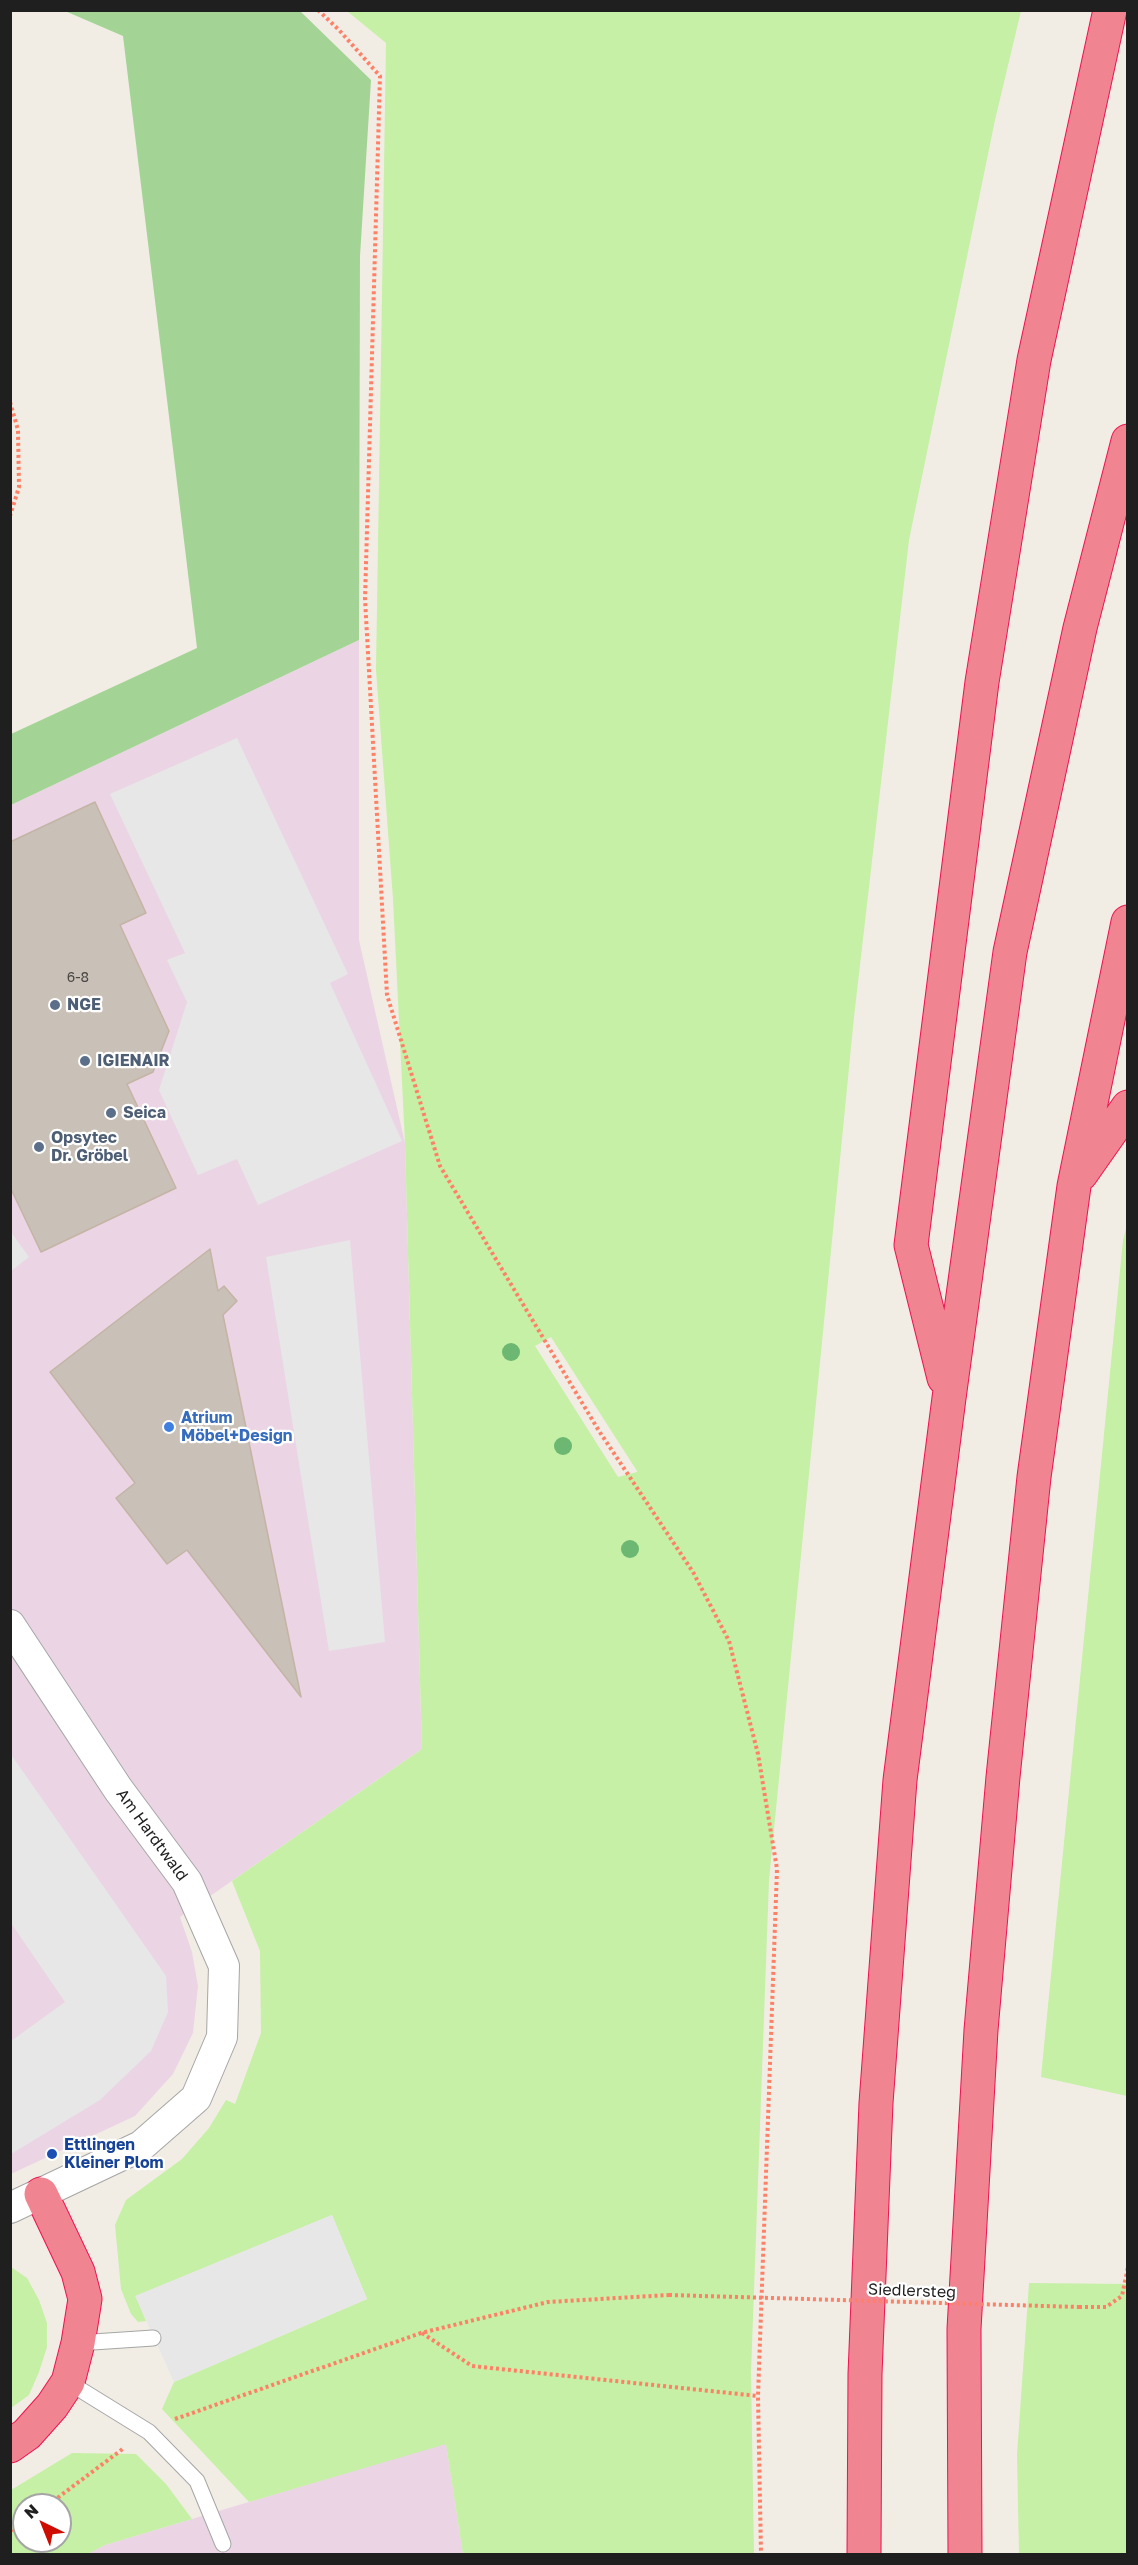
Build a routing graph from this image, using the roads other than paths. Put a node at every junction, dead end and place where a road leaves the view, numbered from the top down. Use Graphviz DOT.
graph roads {
  1 [pos="1110,10"];
  2 [pos="1128,441"];
  3 [pos="1128,922"];
  4 [pos="1128,1107"];
  5 [pos="1074,1186"];
  6 [pos="949,1398"];
  7 [pos="10,1625"];
  8 [pos="41,2194"];
  9 [pos="10,2208"];
  10 [pos="153,2338"];
  11 [pos="78,2343"];
  12 [pos="68,2382"];
  13 [pos="10,2446"];
  14 [pos="223,2544"];
  15 [pos="864,2554"];
  16 [pos="965,2554"];
  1 -- 6 [label="highway"];
  2 -- 6 [label="highway"];
  3 -- 5 [label="highway"];
  4 -- 5 [label="highway"];
  5 -- 16 [label="highway"];
  6 -- 15 [label="highway"];
  7 -- 8 [label="street, Am Hardtwald"];
  8 -- 9 [label="street, Am Hardtwald"];
  8 -- 11 [label="highway"];
  10 -- 11 [label="lane"];
  11 -- 12 [label="highway"];
  12 -- 13 [label="highway"];
  12 -- 14 [label="lane"];
}
